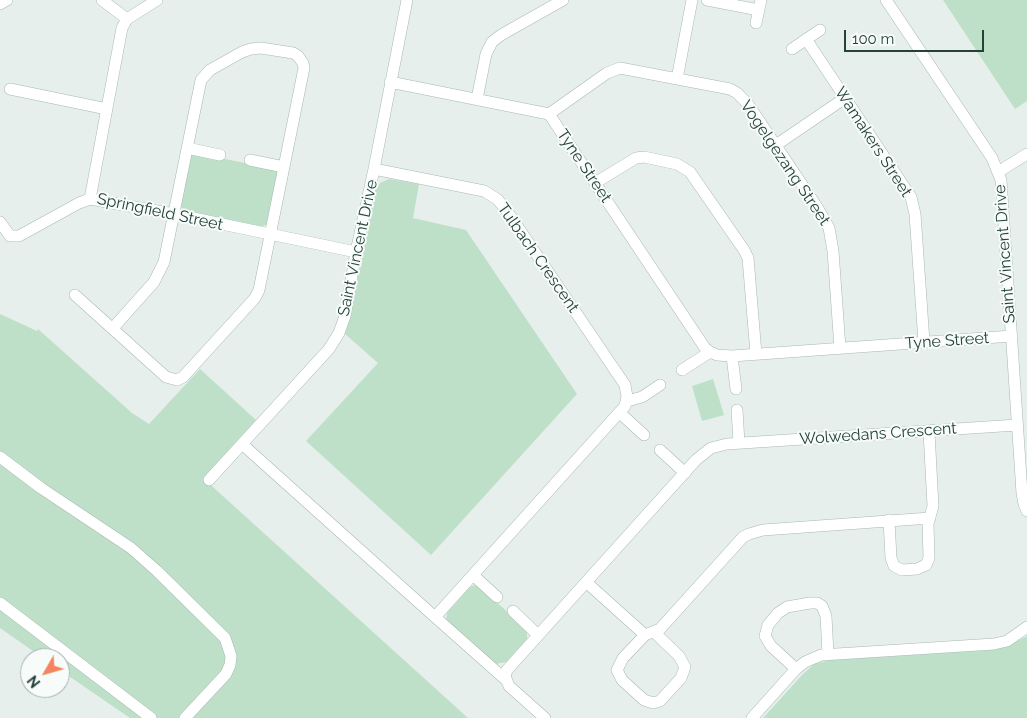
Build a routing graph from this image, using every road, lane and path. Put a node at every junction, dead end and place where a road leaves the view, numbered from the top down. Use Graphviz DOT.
graph roads {
  1 [pos="7,0"];
  2 [pos="102,0"];
  3 [pos="157,0"];
  4 [pos="407,0"];
  5 [pos="564,0"];
  6 [pos="692,0"];
  7 [pos="707,0"];
  8 [pos="886,0"];
  9 [pos="0,4"];
  10 [pos="760,5"];
  11 [pos="127,19"];
  12 [pos="756,23"];
  13 [pos="820,30"];
  14 [pos="806,39"];
  15 [pos="792,49"];
  16 [pos="677,79"];
  17 [pos="390,82"];
  18 [pos="10,89"];
  19 [pos="845,98"];
  20 [pos="477,99"];
  21 [pos="107,109"];
  22 [pos="549,114"];
  23 [pos="776,145"];
  24 [pos="188,148"];
  25 [pos="1027,154"];
  26 [pos="220,155"];
  27 [pos="250,160"];
  28 [pos="284,167"];
  29 [pos="374,169"];
  30 [pos="998,172"];
  31 [pos="595,183"];
  32 [pos="90,199"];
  33 [pos="174,214"];
  34 [pos="0,222"];
  35 [pos="271,235"];
  36 [pos="356,252"];
  37 [pos="75,295"];
  38 [pos="113,328"];
  39 [pos="1012,336"];
  40 [pos="924,342"];
  41 [pos="840,348"];
  42 [pos="710,352"];
  43 [pos="756,354"];
  44 [pos="732,356"];
  45 [pos="682,370"];
  46 [pos="660,385"];
  47 [pos="736,389"];
  48 [pos="627,401"];
  49 [pos="737,410"];
  50 [pos="620,413"];
  51 [pos="1017,425"];
  52 [pos="929,432"];
  53 [pos="644,435"];
  54 [pos="739,443"];
  55 [pos="242,444"];
  56 [pos="660,450"];
  57 [pos="0,456"];
  58 [pos="685,473"];
  59 [pos="209,480"];
  60 [pos="1027,511"];
  61 [pos="930,518"];
  62 [pos="888,520"];
  63 [pos="473,576"];
  64 [pos="586,582"];
  65 [pos="497,597"];
  66 [pos="0,603"];
  67 [pos="513,612"];
  68 [pos="436,617"];
  69 [pos="1027,627"];
  70 [pos="650,634"];
  71 [pos="538,635"];
  72 [pos="828,654"];
  73 [pos="796,669"];
  74 [pos="506,680"];
  75 [pos="151,718"];
  76 [pos="185,718"];
  77 [pos="545,718"];
  78 [pos="752,718"];
  1 -- 9 [label="street"];
  2 -- 11 [label="street"];
  3 -- 11 [label="street"];
  4 -- 17 [label="street, Saint Vincent Drive"];
  5 -- 20 [label="street"];
  6 -- 16 [label="street"];
  7 -- 10 [label="street"];
  8 -- 30 [label="street, Saint Vincent Drive"];
  10 -- 12 [label="street"];
  11 -- 21 [label="street, Springfield Street"];
  13 -- 14 [label="street"];
  14 -- 15 [label="street"];
  14 -- 19 [label="street, Wamakers Street"];
  16 -- 22 [label="street, Vogelgezang Street"];
  16 -- 23 [label="street, Vogelgezang Street"];
  17 -- 20 [label="street, Tyne Street"];
  17 -- 29 [label="street, Saint Vincent Drive"];
  18 -- 21 [label="street"];
  19 -- 23 [label="street"];
  19 -- 40 [label="street, Wamakers Street"];
  20 -- 22 [label="street, Tyne Street"];
  21 -- 32 [label="street, Springfield Street"];
  22 -- 31 [label="street, Tyne Street"];
  23 -- 41 [label="street, Vogelgezang Street"];
  24 -- 26 [label="street"];
  24 -- 28 [label="street"];
  24 -- 33 [label="street"];
  25 -- 30 [label="street"];
  27 -- 28 [label="street"];
  28 -- 35 [label="street"];
  29 -- 36 [label="street, Saint Vincent Drive"];
  29 -- 48 [label="street, Tulbach Crescent"];
  30 -- 39 [label="street, Saint Vincent Drive"];
  31 -- 42 [label="street, Tyne Street"];
  31 -- 43 [label="street"];
  32 -- 33 [label="street, Springfield Street"];
  32 -- 34 [label="street"];
  33 -- 35 [label="street, Springfield Street"];
  33 -- 38 [label="street"];
  35 -- 36 [label="street, Springfield Street"];
  35 -- 38 [label="street"];
  36 -- 55 [label="street, Saint Vincent Drive"];
  37 -- 38 [label="street"];
  39 -- 40 [label="street, Tyne Street"];
  39 -- 51 [label="street, Saint Vincent Drive"];
  40 -- 41 [label="street, Tyne Street"];
  41 -- 43 [label="street, Tyne Street"];
  42 -- 44 [label="street, Tyne Street"];
  42 -- 45 [label="street"];
  43 -- 44 [label="street, Tyne Street"];
  44 -- 47 [label="street"];
  46 -- 48 [label="street"];
  48 -- 50 [label="street"];
  49 -- 54 [label="street"];
  50 -- 53 [label="street"];
  50 -- 63 [label="street"];
  51 -- 52 [label="street, Wolwedans Crescent"];
  51 -- 60 [label="street, Saint Vincent Drive"];
  52 -- 54 [label="street, Wolwedans Crescent"];
  52 -- 61 [label="street"];
  54 -- 58 [label="street, Wolwedans Crescent"];
  55 -- 59 [label="street, Saint Vincent Drive"];
  55 -- 68 [label="street"];
  56 -- 58 [label="street"];
  57 -- 76 [label="street"];
  58 -- 64 [label="street, Wolwedans Crescent"];
  61 -- 62 [label="street"];
  61 -- 62 [label="street"];
  62 -- 70 [label="street"];
  63 -- 65 [label="street"];
  63 -- 68 [label="street"];
  64 -- 70 [label="street"];
  64 -- 71 [label="street, Wolwedans Crescent"];
  66 -- 75 [label="street"];
  67 -- 71 [label="street"];
  68 -- 74 [label="street"];
  69 -- 72 [label="street"];
  70 -- 70 [label="street"];
  71 -- 74 [label="street, Wolwedans Crescent"];
  72 -- 73 [label="street"];
  72 -- 73 [label="street"];
  73 -- 78 [label="street"];
  74 -- 77 [label="street"];
}
